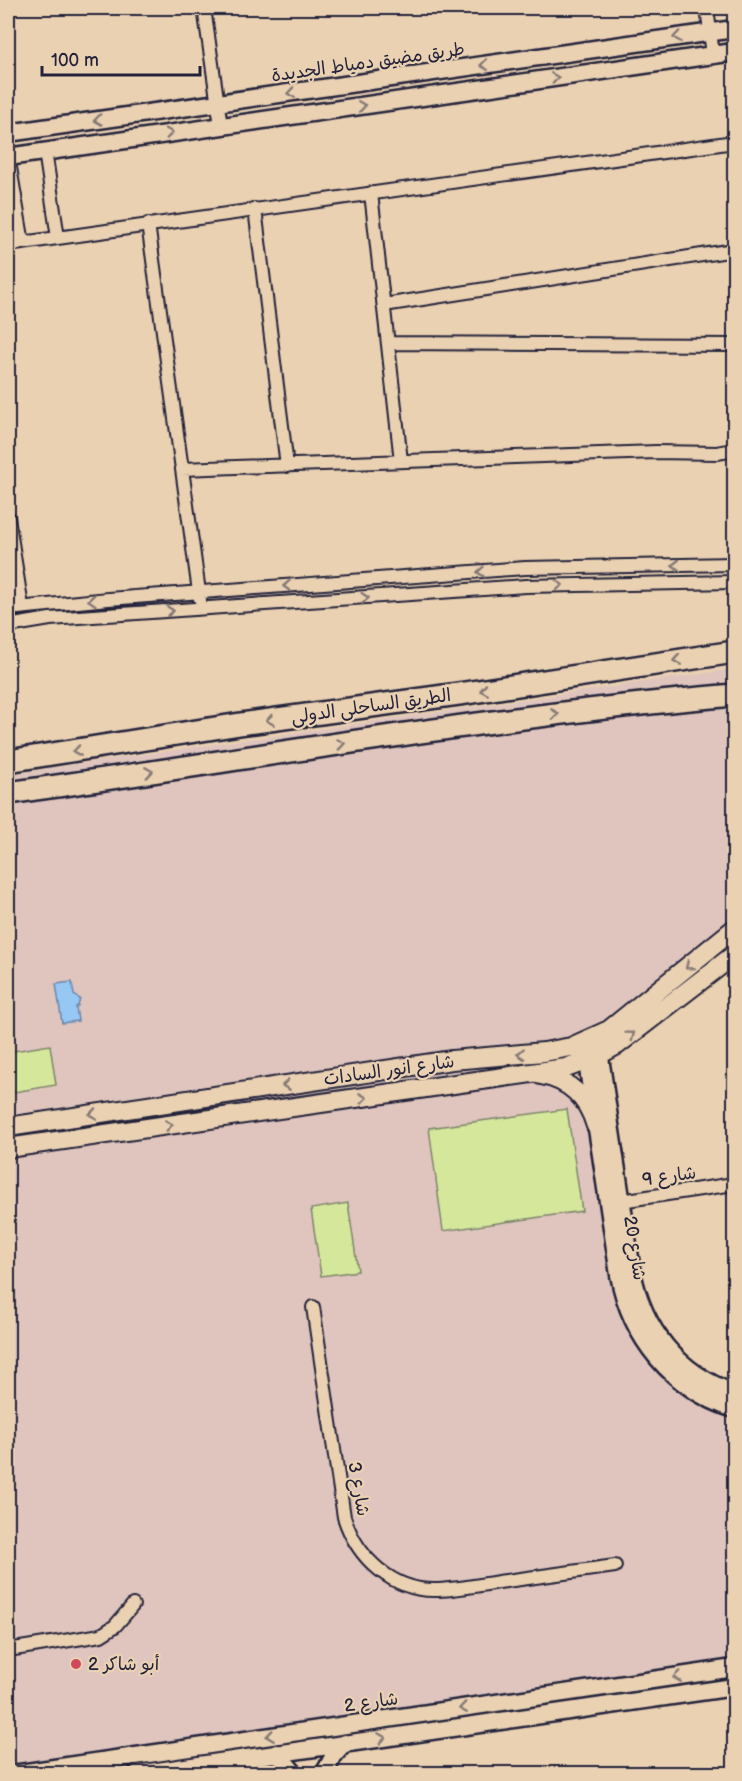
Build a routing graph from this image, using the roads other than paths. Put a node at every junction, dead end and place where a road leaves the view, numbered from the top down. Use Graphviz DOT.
graph roads {
  1 [pos="204,8"];
  2 [pos="707,8"];
  3 [pos="735,29"];
  4 [pos="710,32"];
  5 [pos="735,52"];
  6 [pos="713,55"];
  7 [pos="217,103"];
  8 [pos="221,126"];
  9 [pos="8,133"];
  10 [pos="735,142"];
  11 [pos="45,151"];
  12 [pos="8,157"];
  13 [pos="371,193"];
  14 [pos="255,209"];
  15 [pos="148,224"];
  16 [pos="58,237"];
  17 [pos="23,243"];
  18 [pos="8,245"];
  19 [pos="735,250"];
  20 [pos="384,305"];
  21 [pos="388,343"];
  22 [pos="735,345"];
  23 [pos="735,450"];
  24 [pos="401,461"];
  25 [pos="287,466"];
  26 [pos="182,470"];
  27 [pos="8,517"];
  28 [pos="735,564"];
  29 [pos="735,582"];
  30 [pos="199,592"];
  31 [pos="22,607"];
  32 [pos="8,609"];
  33 [pos="201,609"];
  34 [pos="8,626"];
  35 [pos="735,652"];
  36 [pos="735,695"];
  37 [pos="8,760"];
  38 [pos="8,793"];
  39 [pos="735,929"];
  40 [pos="735,955"];
  41 [pos="590,1039"];
  42 [pos="593,1058"];
  43 [pos="533,1074"];
  44 [pos="596,1126"];
  45 [pos="8,1127"];
  46 [pos="8,1148"];
  47 [pos="735,1184"];
  48 [pos="614,1202"];
  49 [pos="313,1307"];
  50 [pos="735,1393"];
  51 [pos="735,1408"];
  52 [pos="615,1566"];
  53 [pos="133,1605"];
  54 [pos="8,1650"];
  55 [pos="735,1668"];
  56 [pos="735,1687"];
  57 [pos="498,1703"];
  58 [pos="501,1721"];
  59 [pos="345,1743"];
  60 [pos="277,1753"];
  61 [pos="114,1766"];
  62 [pos="13,1773"];
  63 [pos="137,1773"];
  64 [pos="295,1773"];
  65 [pos="324,1773"];
  1 -- 7 [label="street"];
  2 -- 4 [label="street"];
  3 -- 4 [label="street, طريق مضيق دمياط الجديدة"];
  4 -- 6 [label="street"];
  4 -- 7 [label="street, طريق مضيق دمياط الجديدة, one-way"];
  5 -- 6 [label="street"];
  8 -- 6 [label="street, one-way"];
  7 -- 8 [label="street"];
  7 -- 9 [label="street, طريق مضيق دمياط الجديدة, one-way"];
  11 -- 8 [label="street, one-way"];
  10 -- 13 [label="street"];
  11 -- 12 [label="street"];
  11 -- 16 [label="street"];
  12 -- 17 [label="street"];
  13 -- 14 [label="street"];
  13 -- 20 [label="street"];
  14 -- 15 [label="street"];
  14 -- 25 [label="street"];
  15 -- 16 [label="street"];
  15 -- 26 [label="street"];
  16 -- 17 [label="street"];
  17 -- 18 [label="street"];
  19 -- 20 [label="street"];
  20 -- 21 [label="street"];
  21 -- 22 [label="street"];
  21 -- 24 [label="street"];
  23 -- 24 [label="street"];
  24 -- 25 [label="street"];
  25 -- 26 [label="street"];
  26 -- 30 [label="street"];
  27 -- 31 [label="street"];
  28 -- 30 [label="street, one-way"];
  33 -- 29 [label="street, one-way"];
  30 -- 31 [label="street, one-way"];
  30 -- 33 [label="street"];
  31 -- 32 [label="street"];
  34 -- 33 [label="street, one-way"];
  35 -- 37 [label="highway, الطريق الساحلى الدولى, one-way"];
  38 -- 36 [label="highway, الطريق الساحلى الدولى, one-way"];
  39 -- 41 [label="main road, شارع انور السادات, one-way"];
  42 -- 40 [label="main road, شارع انور السادات, one-way"];
  41 -- 42 [label="street, شارع 20"];
  41 -- 45 [label="main road, شارع انور السادات, one-way"];
  42 -- 43 [label="main road, شارع انور السادات"];
  42 -- 44 [label="street, شارع 20"];
  42 -- 48 [label="street, شارع 20"];
  43 -- 44 [label="main road"];
  46 -- 43 [label="main road, شارع انور السادات, one-way"];
  44 -- 48 [label="street, شارع 20"];
  47 -- 48 [label="street, شارع 9"];
  48 -- 50 [label="street, شارع 20"];
  48 -- 51 [label="street, شارع 20"];
  49 -- 52 [label="street, شارع 3"];
  53 -- 54 [label="street"];
  55 -- 57 [label="street, شارع 2, one-way"];
  56 -- 58 [label="street, شارع 2"];
  57 -- 58 [label="street"];
  57 -- 61 [label="street, شارع 2, one-way"];
  59 -- 58 [label="street, شارع 2, one-way"];
  59 -- 60 [label="street, شارع 2"];
  59 -- 65 [label="street"];
  60 -- 63 [label="street, شارع 2"];
  60 -- 64 [label="street"];
  61 -- 62 [label="street, شارع 2"];
}
